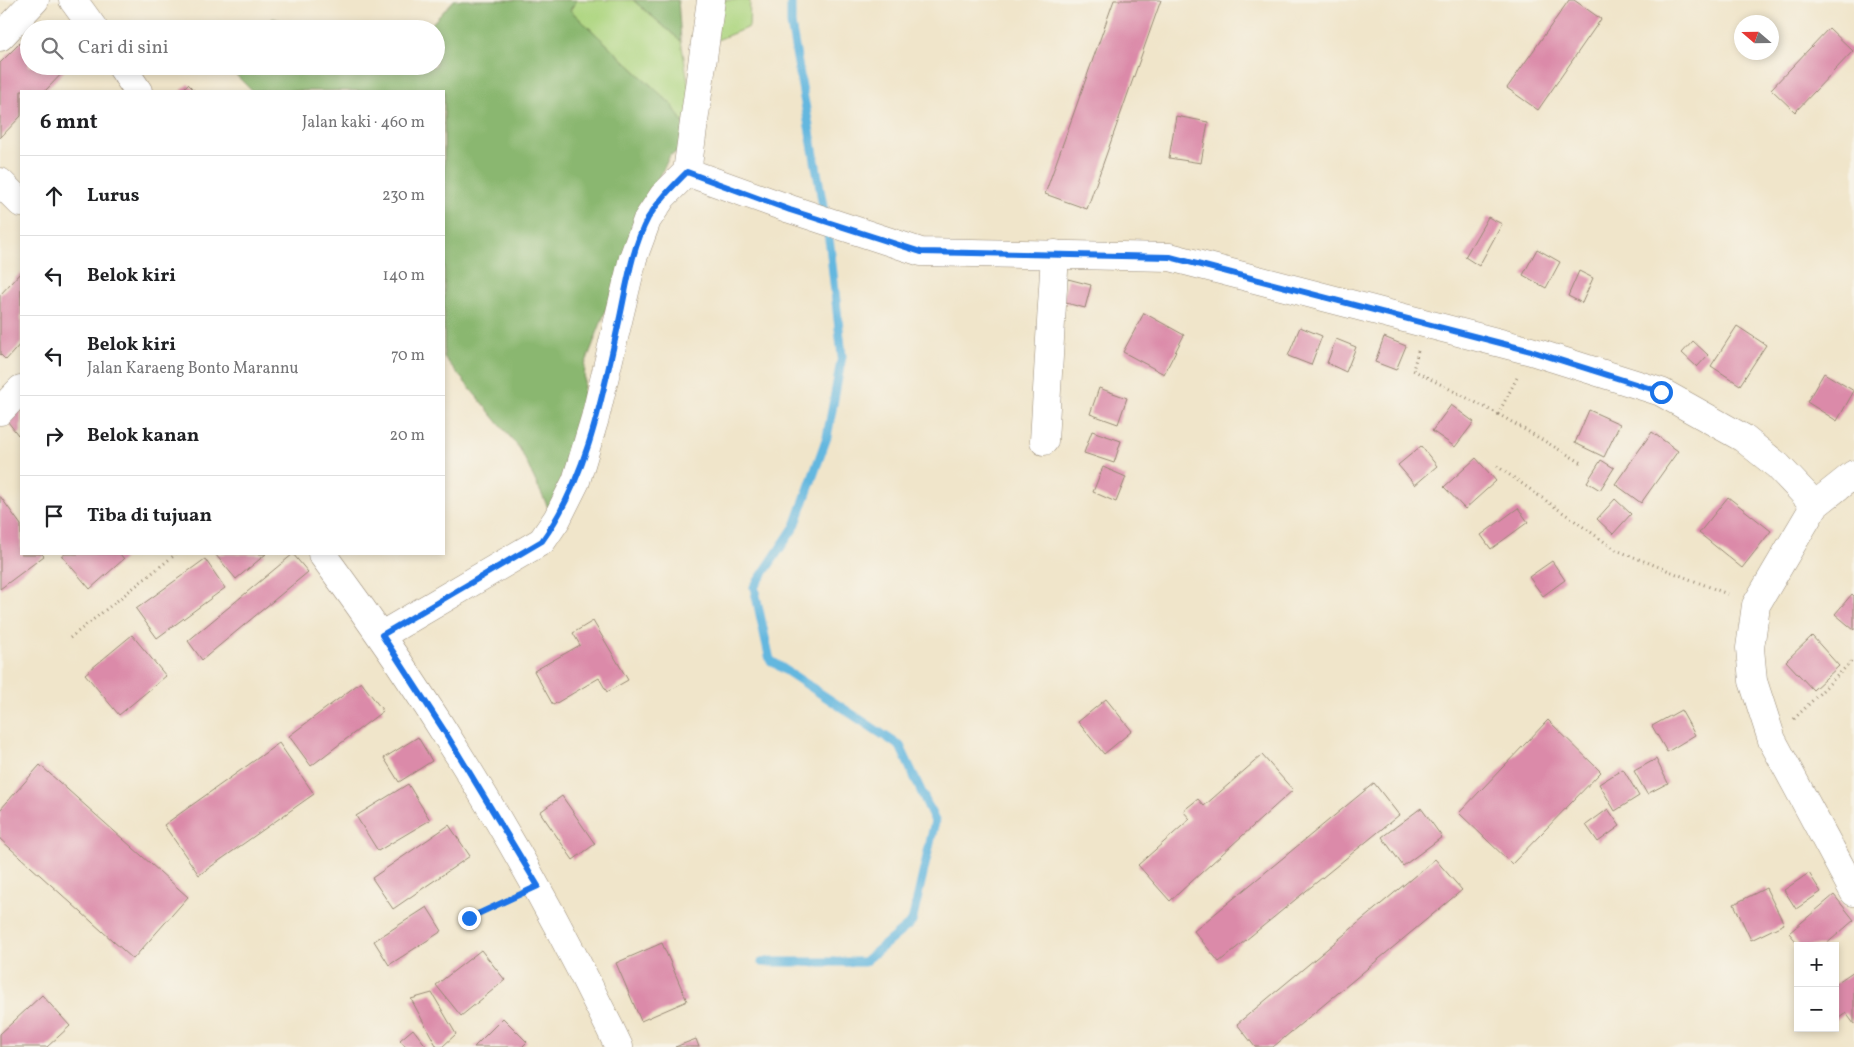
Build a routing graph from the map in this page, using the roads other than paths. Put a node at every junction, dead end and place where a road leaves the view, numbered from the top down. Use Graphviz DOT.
graph roads {
  1 [pos="36,0"];
  2 [pos="73,0"];
  3 [pos="711,0"];
  4 [pos="87,20"];
  5 [pos="0,37"];
  6 [pos="126,75"];
  7 [pos="137,90"];
  8 [pos="687,172"];
  9 [pos="0,182"];
  10 [pos="20,202"];
  11 [pos="1055,254"];
  12 [pos="20,390"];
  13 [pos="0,412"];
  14 [pos="1044,441"];
  15 [pos="1854,474"];
  16 [pos="1815,505"];
  17 [pos="323,555"];
  18 [pos="382,635"];
  19 [pos="1854,892"];
  20 [pos="612,1044"];
  1 -- 5 [label="street"];
  2 -- 4 [label="street"];
  3 -- 8 [label="street"];
  6 -- 7 [label="street"];
  8 -- 11 [label="street"];
  8 -- 18 [label="street"];
  9 -- 10 [label="street"];
  11 -- 14 [label="street"];
  11 -- 16 [label="street"];
  12 -- 13 [label="street"];
  15 -- 16 [label="street"];
  16 -- 19 [label="street"];
  17 -- 18 [label="street"];
  18 -- 20 [label="street"];
}
